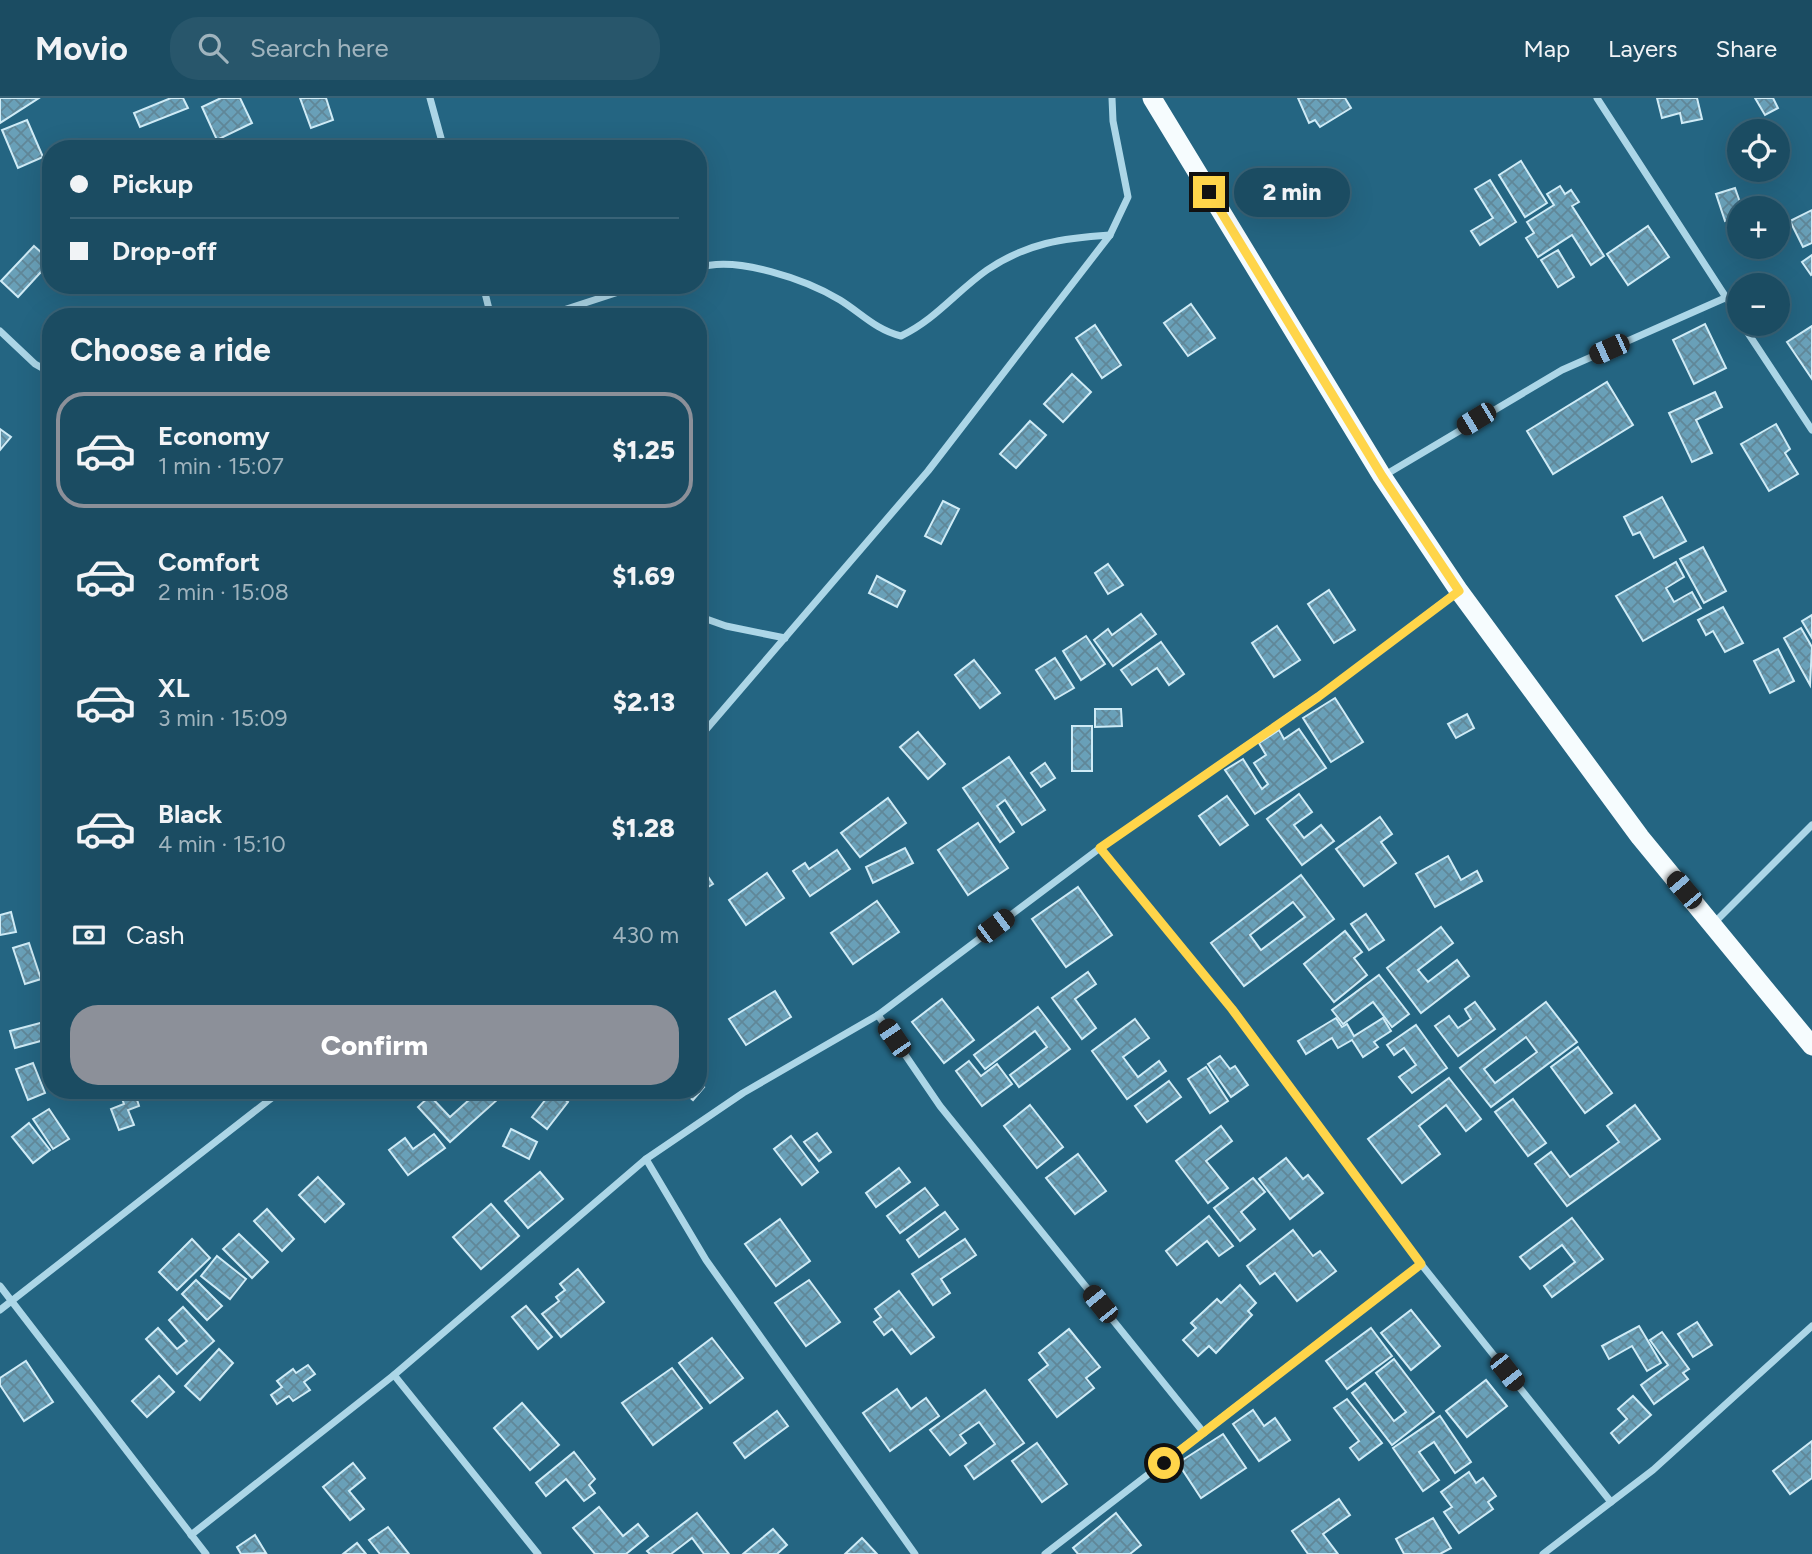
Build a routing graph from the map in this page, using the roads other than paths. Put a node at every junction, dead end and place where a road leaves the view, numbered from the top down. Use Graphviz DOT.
graph roads {
  1 [pos="430,98"];
  2 [pos="1112,98"];
  3 [pos="1152,98"];
  4 [pos="1597,98"];
  5 [pos="442,140"];
  6 [pos="1110,235"];
  7 [pos="707,267"];
  8 [pos="612,294"];
  9 [pos="1725,298"];
  10 [pos="1727,301"];
  11 [pos="570,308"];
  12 [pos="0,331"];
  13 [pos="1750,336"];
  14 [pos="42,368"];
  15 [pos="1812,429"];
  16 [pos="1382,476"];
  17 [pos="1459,591"];
  18 [pos="707,619"];
  19 [pos="785,638"];
  20 [pos="707,729"];
  21 [pos="1812,825"];
  22 [pos="1100,848"];
  23 [pos="1713,924"];
  24 [pos="878,1015"];
  25 [pos="1812,1046"];
  26 [pos="271,1099"];
  27 [pos="646,1159"];
  28 [pos="1421,1264"];
  29 [pos="0,1286"];
  30 [pos="13,1303"];
  31 [pos="0,1310"];
  32 [pos="1812,1326"];
  33 [pos="394,1375"];
  34 [pos="1204,1433"];
  35 [pos="1611,1502"];
  36 [pos="191,1535"];
  37 [pos="205,1554"];
  38 [pos="538,1554"];
  39 [pos="915,1554"];
  40 [pos="1045,1554"];
  41 [pos="1543,1554"];
  1 -- 5 [label="street"];
  2 -- 6 [label="street"];
  3 -- 16 [label="highway"];
  4 -- 9 [label="street"];
  6 -- 7 [label="street"];
  6 -- 19 [label="street"];
  8 -- 11 [label="street"];
  9 -- 10 [label="street"];
  9 -- 16 [label="street"];
  12 -- 14 [label="street"];
  13 -- 15 [label="street"];
  16 -- 17 [label="highway"];
  17 -- 22 [label="street"];
  17 -- 23 [label="highway"];
  18 -- 19 [label="street"];
  19 -- 20 [label="street"];
  21 -- 23 [label="street"];
  22 -- 24 [label="street"];
  22 -- 28 [label="street"];
  23 -- 25 [label="highway"];
  24 -- 27 [label="street"];
  24 -- 34 [label="street"];
  26 -- 30 [label="street"];
  27 -- 33 [label="street"];
  27 -- 39 [label="street"];
  28 -- 34 [label="street"];
  28 -- 35 [label="street"];
  29 -- 30 [label="street"];
  30 -- 31 [label="street"];
  30 -- 36 [label="street"];
  32 -- 35 [label="street"];
  33 -- 36 [label="street"];
  33 -- 38 [label="street"];
  34 -- 40 [label="street"];
  35 -- 41 [label="street"];
  36 -- 37 [label="street"];
}
